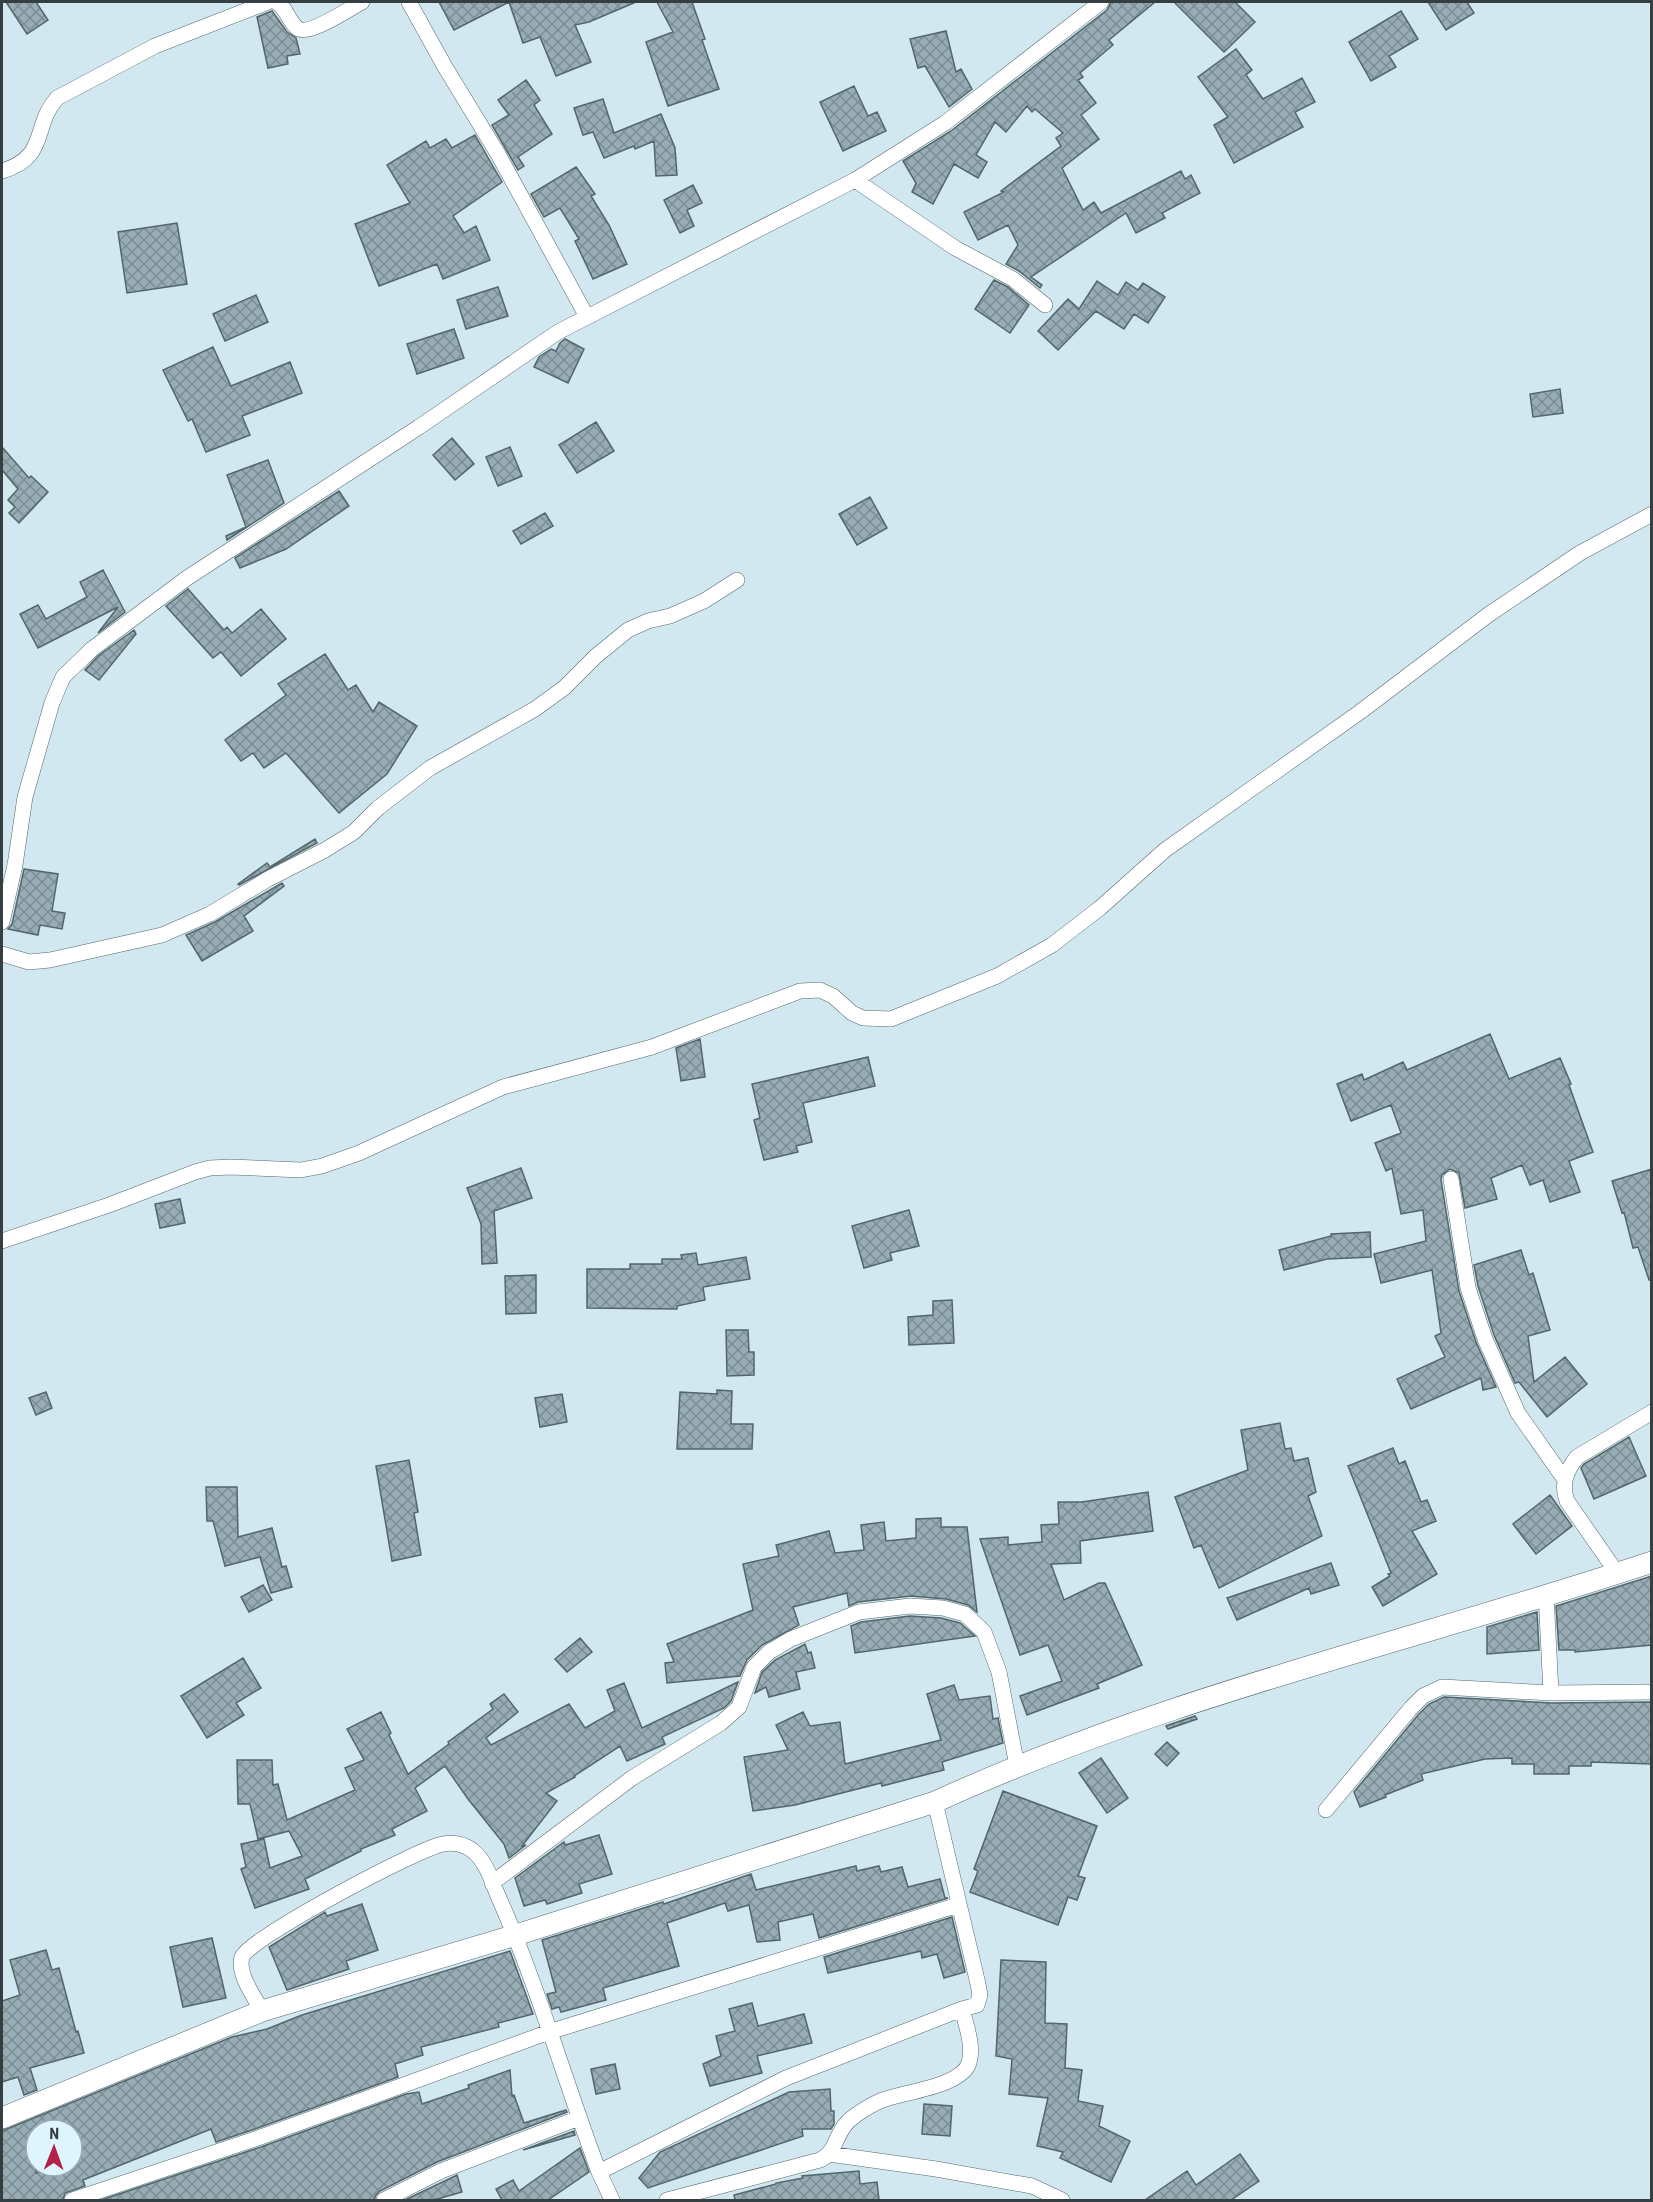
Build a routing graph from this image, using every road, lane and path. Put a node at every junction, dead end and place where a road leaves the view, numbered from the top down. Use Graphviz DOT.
graph roads {
  1 [pos="268,2"];
  2 [pos="276,2"];
  3 [pos="362,2"];
  4 [pos="409,2"];
  5 [pos="1101,2"];
  6 [pos="2,171"];
  7 [pos="855,180"];
  8 [pos="1045,305"];
  9 [pos="587,317"];
  10 [pos="1652,514"];
  11 [pos="737,580"];
  12 [pos="2,922"];
  13 [pos="2,954"];
  14 [pos="1451,1179"];
  15 [pos="2,1241"];
  16 [pos="1652,1412"];
  17 [pos="1565,1480"];
  18 [pos="1652,1562"];
  19 [pos="1617,1573"];
  20 [pos="1546,1594"];
  21 [pos="1652,1692"];
  22 [pos="1551,1693"];
  23 [pos="1017,1766"];
  24 [pos="935,1802"];
  25 [pos="1326,1810"];
  26 [pos="492,1883"];
  27 [pos="958,1905"];
  28 [pos="516,1935"];
  29 [pos="962,2009"];
  30 [pos="262,2011"];
  31 [pos="549,2032"];
  32 [pos="2,2118"];
  33 [pos="579,2118"];
  34 [pos="829,2154"];
  35 [pos="599,2172"];
  36 [pos="72,2200"];
  37 [pos="384,2200"];
  38 [pos="612,2200"];
  39 [pos="667,2200"];
  40 [pos="1062,2200"];
  1 -- 6 [label="street"];
  2 -- 3 [label="street"];
  4 -- 9 [label="street"];
  5 -- 7 [label="street"];
  7 -- 8 [label="street"];
  7 -- 9 [label="street"];
  9 -- 12 [label="street"];
  10 -- 15 [label="street"];
  11 -- 13 [label="street"];
  14 -- 17 [label="street"];
  16 -- 17 [label="street"];
  17 -- 19 [label="street"];
  18 -- 19 [label="main road"];
  19 -- 20 [label="main road"];
  20 -- 22 [label="street"];
  20 -- 23 [label="main road"];
  21 -- 22 [label="street"];
  22 -- 25 [label="street"];
  23 -- 24 [label="main road"];
  23 -- 26 [label="street"];
  24 -- 27 [label="street"];
  24 -- 28 [label="main road"];
  26 -- 28 [label="street"];
  26 -- 30 [label="street"];
  27 -- 29 [label="street"];
  27 -- 31 [label="street"];
  28 -- 30 [label="main road"];
  28 -- 31 [label="street"];
  29 -- 34 [label="street"];
  29 -- 35 [label="street"];
  30 -- 32 [label="main road"];
  31 -- 33 [label="street"];
  31 -- 36 [label="street"];
  33 -- 35 [label="street"];
  33 -- 37 [label="street"];
  34 -- 39 [label="street"];
  34 -- 40 [label="street"];
  35 -- 38 [label="street"];
}
